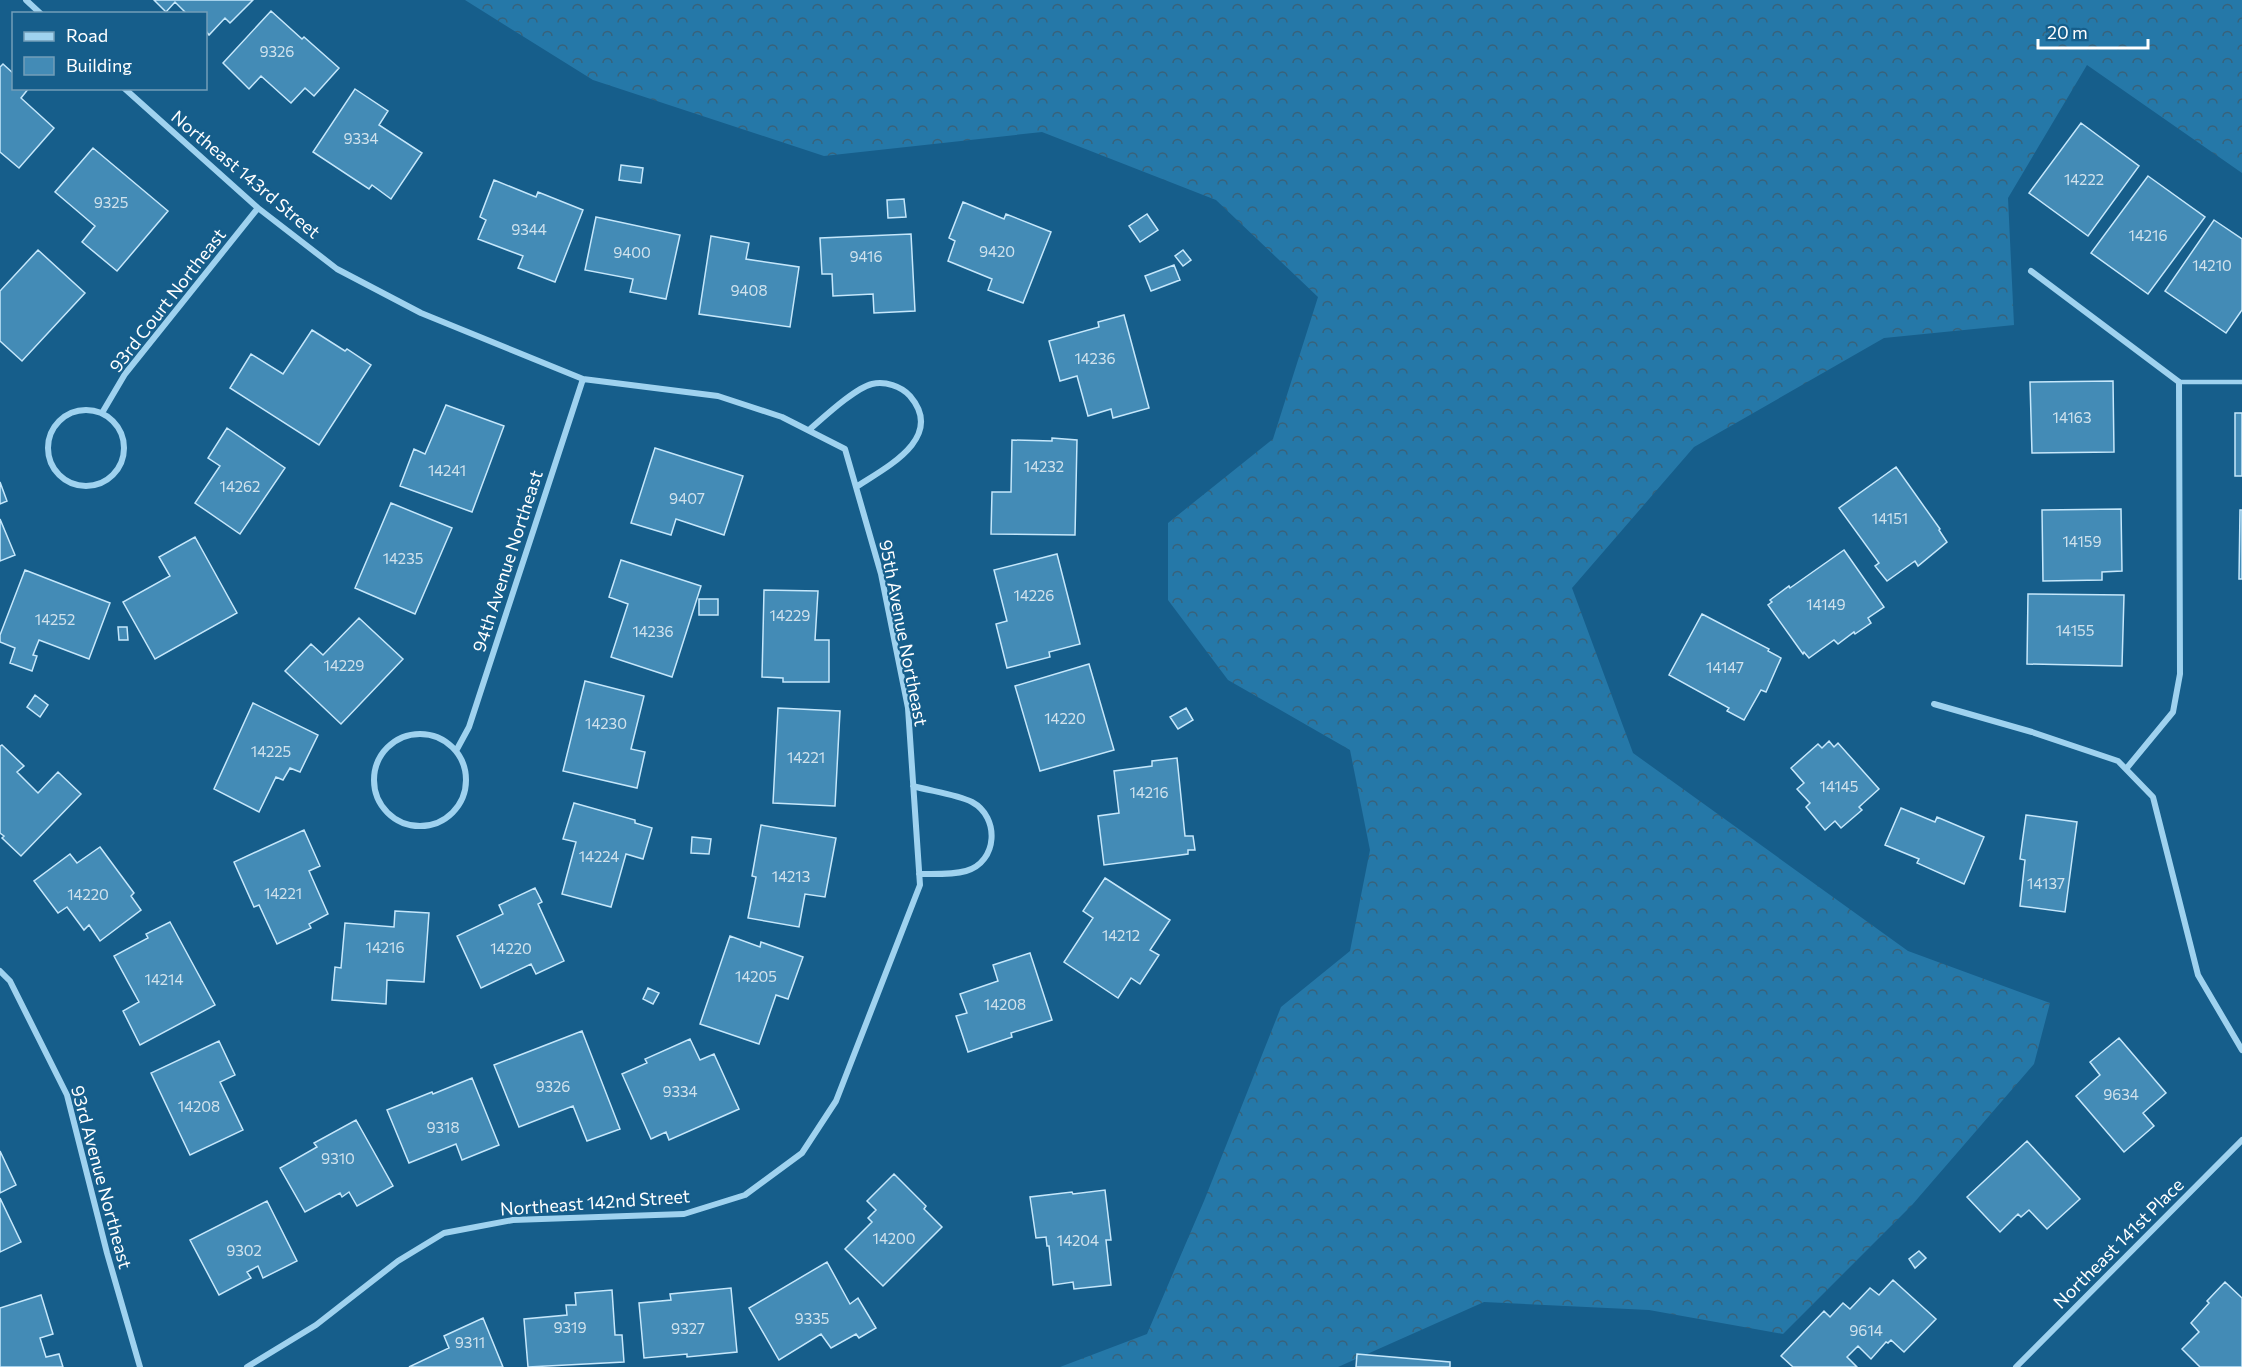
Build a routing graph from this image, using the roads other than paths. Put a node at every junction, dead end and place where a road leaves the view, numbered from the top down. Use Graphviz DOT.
graph roads {
  1 [pos="26,0"];
  2 [pos="39,12"];
  3 [pos="126,90"];
  4 [pos="258,208"];
  5 [pos="2031,271"];
  6 [pos="583,379"];
  7 [pos="2179,382"];
  8 [pos="2242,382"];
  9 [pos="102,413"];
  10 [pos="808,430"];
  11 [pos="856,487"];
  12 [pos="1934,704"];
  13 [pos="456,751"];
  14 [pos="2126,770"];
  15 [pos="913,786"];
  16 [pos="920,874"];
  17 [pos="0,971"];
  18 [pos="2242,1050"];
  19 [pos="836,1101"];
  20 [pos="2242,1140"];
  21 [pos="140,1367"];
  22 [pos="247,1367"];
  23 [pos="2016,1367"];
  1 -- 2 [label="street"];
  3 -- 4 [label="street, Northeast 143rd Street"];
  4 -- 6 [label="street, Northeast 143rd Street"];
  4 -- 9 [label="street, 93rd Court Northeast"];
  5 -- 7 [label="street"];
  6 -- 10 [label="street, 95th Avenue Northeast"];
  6 -- 13 [label="street, 94th Avenue Northeast"];
  7 -- 8 [label="lane"];
  7 -- 14 [label="street"];
  9 -- 9 [label="street"];
  10 -- 11 [label="street, 95th Avenue Northeast"];
  10 -- 11 [label="street"];
  11 -- 15 [label="street, 95th Avenue Northeast"];
  12 -- 14 [label="street"];
  13 -- 13 [label="street"];
  14 -- 18 [label="street"];
  15 -- 16 [label="street, 95th Avenue Northeast"];
  15 -- 16 [label="street"];
  16 -- 19 [label="street, 95th Avenue Northeast"];
  17 -- 21 [label="street, 93rd Avenue Northeast"];
  19 -- 22 [label="street, Northeast 142nd Street"];
  20 -- 23 [label="street, Northeast 141st Place"];
}
